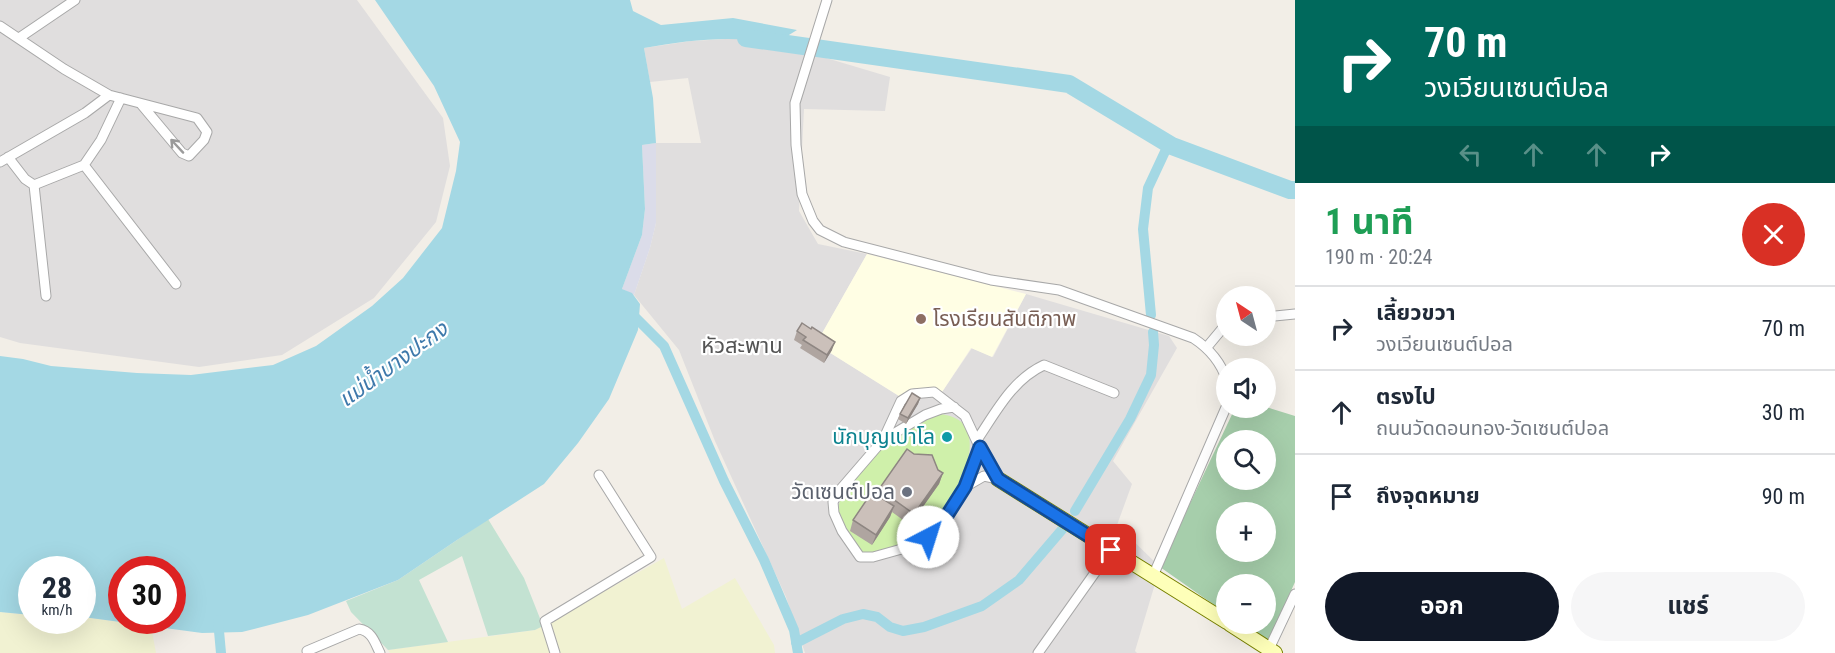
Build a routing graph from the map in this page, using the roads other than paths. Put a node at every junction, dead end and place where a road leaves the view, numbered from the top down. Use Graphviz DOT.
graph roads {
  1 [pos="75,0"];
  2 [pos="827,0"];
  3 [pos="0,26"];
  4 [pos="19,38"];
  5 [pos="109,95"];
  6 [pos="121,98"];
  7 [pos="141,104"];
  8 [pos="4,160"];
  9 [pos="84,165"];
  10 [pos="34,185"];
  11 [pos="176,284"];
  12 [pos="46,296"];
  13 [pos="1295,314"];
  14 [pos="1276,316"];
  15 [pos="1216,336"];
  16 [pos="1207,347"];
  17 [pos="1216,359"];
  18 [pos="1114,393"];
  19 [pos="954,407"];
  20 [pos="1221,418"];
  21 [pos="883,440"];
  22 [pos="978,444"];
  23 [pos="599,475"];
  24 [pos="998,479"];
  25 [pos="965,487"];
  26 [pos="1111,550"];
  27 [pos="1153,576"];
  28 [pos="1295,594"];
  29 [pos="1216,615"];
  30 [pos="1244,634"];
  31 [pos="1268,650"];
  32 [pos="307,651"];
  33 [pos="1043,651"];
  34 [pos="380,653"];
  35 [pos="555,653"];
  1 -- 4 [label="street"];
  2 -- 16 [label="street"];
  3 -- 4 [label="street"];
  4 -- 5 [label="street"];
  5 -- 6 [label="street"];
  5 -- 8 [label="street"];
  6 -- 7 [label="street"];
  6 -- 9 [label="street"];
  7 -- 7 [label="street, one-way"];
  8 -- 10 [label="street"];
  9 -- 10 [label="street"];
  9 -- 11 [label="street"];
  10 -- 12 [label="street"];
  13 -- 14 [label="street"];
  15 -- 16 [label="street"];
  16 -- 17 [label="street"];
  18 -- 22 [label="street"];
  19 -- 21 [label="street"];
  19 -- 21 [label="street"];
  19 -- 22 [label="street"];
  20 -- 27 [label="street"];
  21 -- 25 [label="street"];
  22 -- 24 [label="street"];
  22 -- 25 [label="street"];
  23 -- 35 [label="street"];
  24 -- 25 [label="street"];
  24 -- 26 [label="street"];
  26 -- 27 [label="street"];
  26 -- 33 [label="street"];
  27 -- 29 [label="street"];
  28 -- 31 [label="street"];
  30 -- 31 [label="street"];
  32 -- 34 [label="street"];
}
